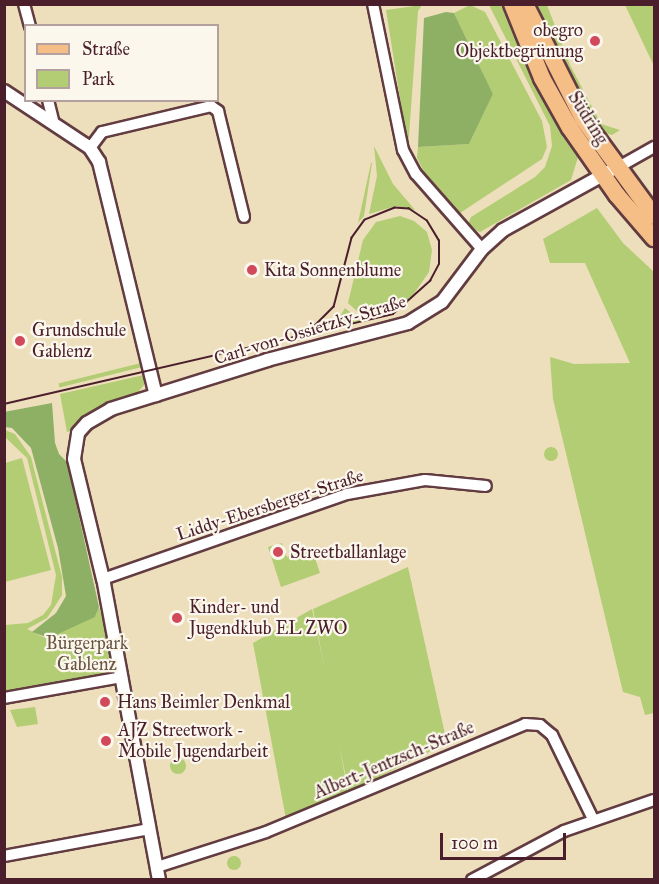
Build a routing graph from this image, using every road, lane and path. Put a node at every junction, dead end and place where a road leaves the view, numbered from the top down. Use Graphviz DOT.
graph roads {
  1 [pos="24,4"];
  2 [pos="373,4"];
  3 [pos="512,4"];
  4 [pos="525,4"];
  5 [pos="29,24"];
  6 [pos="4,91"];
  7 [pos="48,102"];
  8 [pos="53,120"];
  9 [pos="654,147"];
  10 [pos="90,148"];
  11 [pos="610,172"];
  12 [pos="654,216"];
  13 [pos="244,217"];
  14 [pos="654,238"];
  15 [pos="482,249"];
  16 [pos="156,395"];
  17 [pos="486,486"];
  18 [pos="103,579"];
  19 [pos="122,677"];
  20 [pos="4,698"];
  21 [pos="654,801"];
  22 [pos="593,819"];
  23 [pos="150,829"];
  24 [pos="4,856"];
  25 [pos="158,873"];
  26 [pos="472,879"];
  1 -- 5 [label="street"];
  2 -- 15 [label="street"];
  3 -- 11 [label="main road, Südring"];
  4 -- 11 [label="main road, Südring"];
  6 -- 8 [label="street"];
  7 -- 8 [label="street"];
  8 -- 10 [label="street"];
  9 -- 11 [label="street, Carl-von-Ossietzky-Straße"];
  10 -- 13 [label="street"];
  10 -- 16 [label="street"];
  11 -- 12 [label="main road, Südring"];
  11 -- 14 [label="main road, Südring"];
  11 -- 15 [label="street, Carl-von-Ossietzky-Straße"];
  15 -- 16 [label="street, Carl-von-Ossietzky-Straße"];
  16 -- 18 [label="street, Carl-von-Ossietzky-Straße"];
  17 -- 18 [label="street, Liddy-Ebersberger-Straße"];
  18 -- 19 [label="street, Carl-von-Ossietzky-Straße"];
  19 -- 20 [label="street"];
  19 -- 23 [label="street, Carl-von-Ossietzky-Straße"];
  21 -- 22 [label="street"];
  22 -- 25 [label="street, Albert-Jentzsch-Straße"];
  22 -- 26 [label="street"];
  23 -- 24 [label="street"];
  23 -- 25 [label="street, Carl-von-Ossietzky-Straße"];
}
